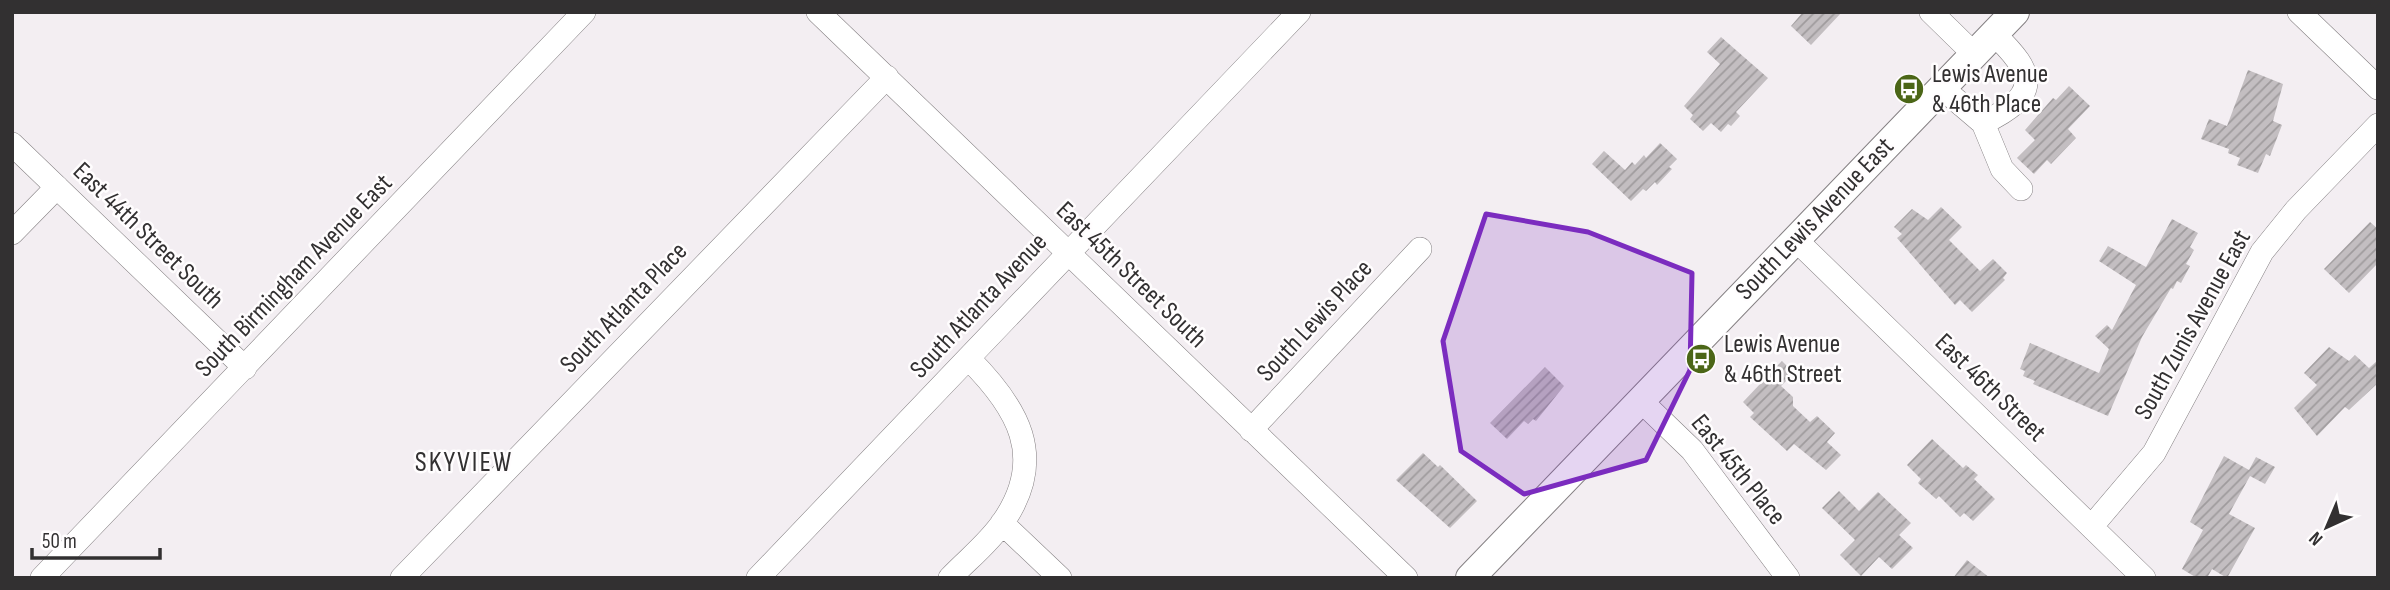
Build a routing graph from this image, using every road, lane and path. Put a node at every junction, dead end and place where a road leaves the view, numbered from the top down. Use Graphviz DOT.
graph roads {
  1 [pos="584,12"];
  2 [pos="818,12"];
  3 [pos="1299,12"];
  4 [pos="1931,12"];
  5 [pos="2015,12"];
  6 [pos="2299,12"];
  7 [pos="1994,34"];
  8 [pos="1974,54"];
  9 [pos="887,77"];
  10 [pos="1942,88"];
  11 [pos="2378,88"];
  12 [pos="1983,123"];
  13 [pos="2378,125"];
  14 [pos="12,144"];
  15 [pos="57,187"];
  16 [pos="2021,189"];
  17 [pos="12,233"];
  18 [pos="1795,239"];
  19 [pos="1420,249"];
  20 [pos="1067,252"];
  21 [pos="969,359"];
  22 [pos="245,368"];
  23 [pos="1640,400"];
  24 [pos="1251,430"];
  25 [pos="1002,523"];
  26 [pos="2092,526"];
  27 [pos="43,578"];
  28 [pos="402,578"];
  29 [pos="758,578"];
  30 [pos="950,578"];
  31 [pos="1060,578"];
  32 [pos="1406,578"];
  33 [pos="1470,578"];
  34 [pos="1788,578"];
  35 [pos="2144,578"];
  1 -- 22 [label="street, South Birmingham Avenue East"];
  2 -- 9 [label="street, East 45th Street South"];
  3 -- 20 [label="street, South Atlanta Avenue"];
  4 -- 8 [label="street"];
  5 -- 7 [label="main road, South Lewis Avenue East"];
  6 -- 11 [label="street"];
  7 -- 8 [label="main road, South Lewis Avenue East"];
  7 -- 12 [label="street"];
  8 -- 10 [label="main road, South Lewis Avenue East"];
  9 -- 20 [label="street, East 45th Street South"];
  9 -- 28 [label="street, South Atlanta Place"];
  10 -- 12 [label="street"];
  10 -- 18 [label="main road, South Lewis Avenue East"];
  12 -- 16 [label="street"];
  13 -- 26 [label="street, South Zunis Avenue East"];
  14 -- 15 [label="street, East 44th Street South"];
  15 -- 17 [label="street"];
  15 -- 22 [label="street, East 44th Street South"];
  18 -- 23 [label="main road, South Lewis Avenue East"];
  18 -- 26 [label="street, East 46th Street"];
  19 -- 24 [label="street, South Lewis Place"];
  20 -- 21 [label="street, South Atlanta Avenue"];
  20 -- 24 [label="street, East 45th Street South"];
  21 -- 25 [label="street"];
  21 -- 29 [label="street, South Atlanta Avenue"];
  22 -- 27 [label="street, South Birmingham Avenue East"];
  23 -- 33 [label="main road, South Lewis Avenue East"];
  23 -- 34 [label="street, East 45th Place"];
  24 -- 32 [label="street, East 45th Street South"];
  25 -- 30 [label="street"];
  25 -- 31 [label="street"];
  26 -- 35 [label="street, East 46th Street"];
}
